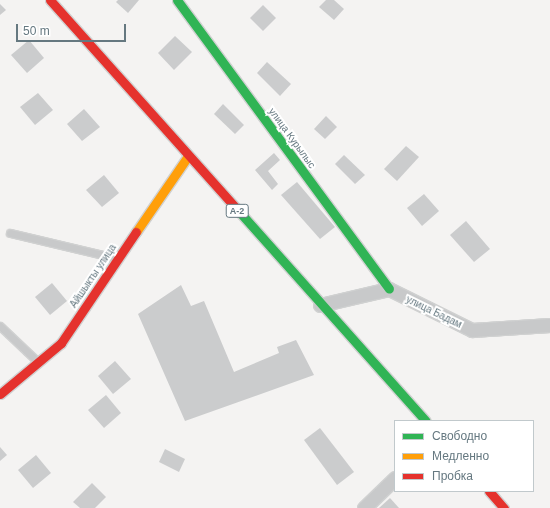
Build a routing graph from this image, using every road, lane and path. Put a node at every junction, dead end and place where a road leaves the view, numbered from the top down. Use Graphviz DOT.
graph roads {
  1 [pos="50,0"];
  2 [pos="177,0"];
  3 [pos="188,156"];
  4 [pos="10,233"];
  5 [pos="119,258"];
  6 [pos="389,289"];
  7 [pos="320,305"];
  8 [pos="550,325"];
  9 [pos="0,326"];
  10 [pos="38,362"];
  11 [pos="0,394"];
  12 [pos="425,420"];
  13 [pos="394,479"];
  14 [pos="490,492"];
  15 [pos="364,508"];
  16 [pos="504,508"];
  1 -- 3 [label="main road, A-2"];
  2 -- 6 [label="main road, улица Курылыс"];
  3 -- 5 [label="main road, Айшыкты улица"];
  3 -- 7 [label="main road, A-2"];
  4 -- 5 [label="lane"];
  5 -- 10 [label="main road, Айшыкты улица"];
  6 -- 7 [label="street"];
  6 -- 8 [label="street, улица Бадам"];
  7 -- 12 [label="main road, A-2"];
  9 -- 10 [label="lane"];
  10 -- 11 [label="main road, Айшыкты улица"];
  13 -- 15 [label="street"];
  14 -- 16 [label="main road"];
}
